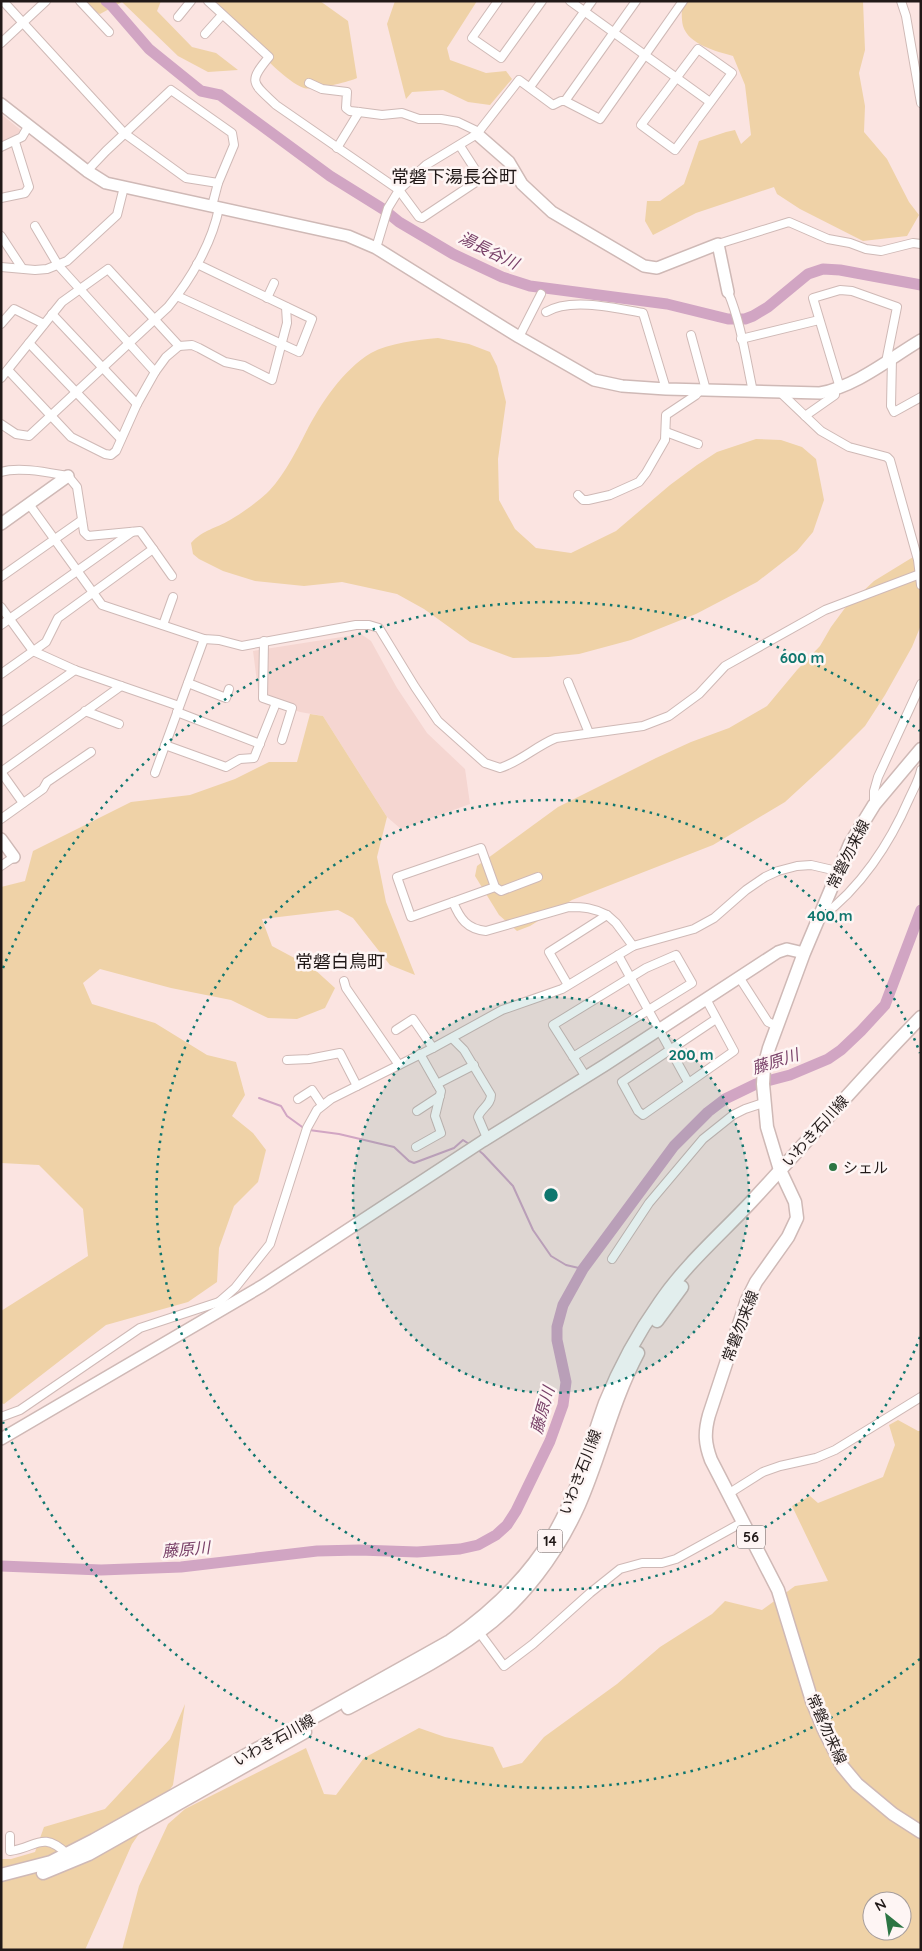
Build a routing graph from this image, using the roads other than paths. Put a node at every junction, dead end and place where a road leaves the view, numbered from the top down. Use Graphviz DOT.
graph roads {
  1 [pos="3,1"];
  2 [pos="46,1"];
  3 [pos="80,1"];
  4 [pos="191,1"];
  5 [pos="208,1"];
  6 [pos="498,1"];
  7 [pos="542,1"];
  8 [pos="570,1"];
  9 [pos="592,1"];
  10 [pos="636,1"];
  11 [pos="683,1"];
  12 [pos="902,1"];
  13 [pos="584,12"];
  14 [pos="222,15"];
  15 [pos="178,17"];
  16 [pos="22,23"];
  17 [pos="109,32"];
  18 [pos="614,33"];
  19 [pos="205,34"];
  20 [pos="1,43"];
  21 [pos="917,53"];
  22 [pos="645,55"];
  23 [pos="677,79"];
  24 [pos="309,83"];
  25 [pos="530,87"];
  26 [pos="565,102"];
  27 [pos="710,102"];
  28 [pos="921,103"];
  29 [pos="1,104"];
  30 [pos="359,112"];
  31 [pos="29,125"];
  32 [pos="124,133"];
  33 [pos="478,133"];
  34 [pos="15,142"];
  35 [pos="460,146"];
  36 [pos="1,147"];
  37 [pos="336,148"];
  38 [pos="87,171"];
  39 [pos="218,183"];
  40 [pos="124,187"];
  41 [pos="400,190"];
  42 [pos="1,198"];
  43 [pos="216,207"];
  44 [pos="35,226"];
  45 [pos="1,236"];
  46 [pos="718,244"];
  47 [pos="921,244"];
  48 [pos="376,248"];
  49 [pos="196,264"];
  50 [pos="58,265"];
  51 [pos="1,267"];
  52 [pos="22,268"];
  53 [pos="274,283"];
  54 [pos="79,289"];
  55 [pos="728,292"];
  56 [pos="541,294"];
  57 [pos="177,296"];
  58 [pos="267,298"];
  59 [pos="286,308"];
  60 [pos="546,312"];
  61 [pos="52,314"];
  62 [pos="154,320"];
  63 [pos="819,320"];
  64 [pos="1,324"];
  65 [pos="44,324"];
  66 [pos="691,335"];
  67 [pos="519,337"];
  68 [pos="741,339"];
  69 [pos="921,340"];
  70 [pos="29,343"];
  71 [pos="129,343"];
  72 [pos="281,345"];
  73 [pos="179,346"];
  74 [pos="889,360"];
  75 [pos="102,368"];
  76 [pos="8,370"];
  77 [pos="155,372"];
  78 [pos="1,378"];
  79 [pos="666,389"];
  80 [pos="838,389"];
  81 [pos="703,390"];
  82 [pos="76,392"];
  83 [pos="753,392"];
  84 [pos="782,393"];
  85 [pos="921,397"];
  86 [pos="137,404"];
  87 [pos="51,416"];
  88 [pos="805,416"];
  89 [pos="1,424"];
  90 [pos="666,432"];
  91 [pos="122,439"];
  92 [pos="698,444"];
  93 [pos="1,472"];
  94 [pos="68,476"];
  95 [pos="578,495"];
  96 [pos="29,504"];
  97 [pos="82,520"];
  98 [pos="1,524"];
  99 [pos="132,532"];
  100 [pos="54,539"];
  101 [pos="153,549"];
  102 [pos="919,560"];
  103 [pos="78,571"];
  104 [pos="920,574"];
  105 [pos="172,576"];
  106 [pos="1,577"];
  107 [pos="921,585"];
  108 [pos="93,592"];
  109 [pos="173,597"];
  110 [pos="1,607"];
  111 [pos="10,619"];
  112 [pos="1,625"];
  113 [pos="163,625"];
  114 [pos="204,639"];
  115 [pos="264,641"];
  116 [pos="33,651"];
  117 [pos="74,670"];
  118 [pos="1,674"];
  119 [pos="568,682"];
  120 [pos="188,684"];
  121 [pos="921,684"];
  122 [pos="120,686"];
  123 [pos="229,689"];
  124 [pos="276,702"];
  125 [pos="178,709"];
  126 [pos="85,711"];
  127 [pos="1,722"];
  128 [pos="119,724"];
  129 [pos="589,733"];
  130 [pos="282,740"];
  131 [pos="260,744"];
  132 [pos="165,745"];
  133 [pos="921,748"];
  134 [pos="91,752"];
  135 [pos="921,770"];
  136 [pos="1,772"];
  137 [pos="155,773"];
  138 [pos="23,803"];
  139 [pos="874,805"];
  140 [pos="1,819"];
  141 [pos="1,839"];
  142 [pos="14,857"];
  143 [pos="1,866"];
  144 [pos="837,871"];
  145 [pos="538,877"];
  146 [pos="495,887"];
  147 [pos="453,902"];
  148 [pos="607,915"];
  149 [pos="817,920"];
  150 [pos="633,946"];
  151 [pos="804,953"];
  152 [pos="618,955"];
  153 [pos="739,977"];
  154 [pos="630,978"];
  155 [pos="344,980"];
  156 [pos="568,985"];
  157 [pos="706,999"];
  158 [pos="648,1010"];
  159 [pos="921,1017"];
  160 [pos="716,1018"];
  161 [pos="777,1026"];
  162 [pos="921,1028"];
  163 [pos="396,1030"];
  164 [pos="659,1030"];
  165 [pos="452,1038"];
  166 [pos="433,1048"];
  167 [pos="670,1050"];
  168 [pos="420,1054"];
  169 [pos="573,1057"];
  170 [pos="287,1060"];
  171 [pos="399,1065"];
  172 [pos="474,1065"];
  173 [pos="586,1077"];
  174 [pos="688,1082"];
  175 [pos="437,1084"];
  176 [pos="356,1086"];
  177 [pos="440,1096"];
  178 [pos="298,1099"];
  179 [pos="763,1102"];
  180 [pos="322,1105"];
  181 [pos="417,1111"];
  182 [pos="487,1138"];
  183 [pos="416,1147"];
  184 [pos="781,1174"];
  185 [pos="612,1259"];
  186 [pos="221,1306"];
  187 [pos="921,1397"];
  188 [pos="1,1416"];
  189 [pos="1,1439"];
  190 [pos="728,1494"];
  191 [pos="743,1522"];
  192 [pos="479,1632"];
  193 [pos="921,1832"];
  194 [pos="10,1836"];
  195 [pos="67,1854"];
  196 [pos="1,1875"];
  197 [pos="1,1884"];
  1 -- 16 [label="street"];
  2 -- 16 [label="street"];
  3 -- 17 [label="street"];
  4 -- 15 [label="street"];
  5 -- 14 [label="street"];
  6 -- 7 [label="street"];
  8 -- 13 [label="street"];
  9 -- 13 [label="street"];
  10 -- 18 [label="street"];
  11 -- 22 [label="street"];
  12 -- 21 [label="street"];
  13 -- 18 [label="street"];
  13 -- 25 [label="street"];
  14 -- 19 [label="street"];
  14 -- 37 [label="street"];
  16 -- 20 [label="street"];
  16 -- 32 [label="street"];
  18 -- 22 [label="street"];
  18 -- 26 [label="street"];
  21 -- 28 [label="street"];
  22 -- 23 [label="street"];
  22 -- 26 [label="street"];
  23 -- 27 [label="street"];
  23 -- 27 [label="street"];
  23 -- 27 [label="street"];
  24 -- 30 [label="street"];
  25 -- 26 [label="street"];
  25 -- 33 [label="street"];
  29 -- 31 [label="street"];
  30 -- 33 [label="street"];
  30 -- 37 [label="street"];
  31 -- 34 [label="street"];
  31 -- 38 [label="street"];
  32 -- 38 [label="street"];
  32 -- 39 [label="street"];
  32 -- 39 [label="street"];
  33 -- 35 [label="street"];
  33 -- 46 [label="street"];
  34 -- 36 [label="street"];
  34 -- 42 [label="street"];
  35 -- 41 [label="street"];
  35 -- 41 [label="street"];
  37 -- 41 [label="street"];
  38 -- 40 [label="street"];
  39 -- 43 [label="street"];
  40 -- 43 [label="street"];
  40 -- 50 [label="street"];
  41 -- 48 [label="street"];
  43 -- 48 [label="street"];
  43 -- 49 [label="street"];
  44 -- 50 [label="street"];
  45 -- 52 [label="street"];
  46 -- 47 [label="street"];
  46 -- 55 [label="street"];
  48 -- 67 [label="street"];
  49 -- 57 [label="street"];
  49 -- 58 [label="street"];
  50 -- 52 [label="street"];
  50 -- 54 [label="street"];
  51 -- 52 [label="street"];
  53 -- 58 [label="street"];
  54 -- 61 [label="street"];
  54 -- 62 [label="street"];
  54 -- 71 [label="street"];
  55 -- 68 [label="street"];
  56 -- 67 [label="street"];
  57 -- 62 [label="street"];
  57 -- 72 [label="street"];
  58 -- 59 [label="street"];
  59 -- 72 [label="street"];
  59 -- 72 [label="street"];
  60 -- 79 [label="street"];
  61 -- 65 [label="street"];
  61 -- 75 [label="street"];
  62 -- 71 [label="street"];
  62 -- 73 [label="street"];
  63 -- 68 [label="street"];
  63 -- 74 [label="street"];
  63 -- 80 [label="street"];
  64 -- 65 [label="street"];
  65 -- 70 [label="street"];
  66 -- 81 [label="street"];
  67 -- 79 [label="street"];
  68 -- 83 [label="street"];
  69 -- 74 [label="street"];
  70 -- 76 [label="street"];
  70 -- 82 [label="street"];
  71 -- 75 [label="street"];
  71 -- 77 [label="street"];
  72 -- 73 [label="street"];
  73 -- 77 [label="street"];
  74 -- 80 [label="street"];
  74 -- 85 [label="street"];
  75 -- 82 [label="street"];
  75 -- 86 [label="street"];
  76 -- 78 [label="street"];
  76 -- 87 [label="street"];
  77 -- 86 [label="street"];
  79 -- 81 [label="street"];
  80 -- 84 [label="street"];
  80 -- 88 [label="street"];
  81 -- 83 [label="street"];
  81 -- 90 [label="street"];
  82 -- 87 [label="street"];
  82 -- 91 [label="street"];
  83 -- 84 [label="street"];
  84 -- 88 [label="street"];
  86 -- 91 [label="street"];
  87 -- 89 [label="street"];
  87 -- 91 [label="street"];
  88 -- 102 [label="street"];
  90 -- 92 [label="street"];
  90 -- 95 [label="street"];
  93 -- 94 [label="street"];
  94 -- 96 [label="street"];
  94 -- 97 [label="street"];
  96 -- 98 [label="street"];
  96 -- 100 [label="street"];
  97 -- 99 [label="street"];
  97 -- 100 [label="street"];
  99 -- 101 [label="street"];
  99 -- 103 [label="street"];
  100 -- 103 [label="street"];
  100 -- 106 [label="street"];
  101 -- 105 [label="street"];
  101 -- 108 [label="street"];
  102 -- 104 [label="street"];
  103 -- 108 [label="street"];
  103 -- 111 [label="street"];
  104 -- 107 [label="street"];
  104 -- 129 [label="street"];
  108 -- 113 [label="street"];
  108 -- 116 [label="street"];
  109 -- 113 [label="street"];
  110 -- 111 [label="street"];
  111 -- 112 [label="street"];
  111 -- 116 [label="street"];
  113 -- 114 [label="street"];
  114 -- 115 [label="street"];
  114 -- 120 [label="street"];
  115 -- 124 [label="street"];
  115 -- 129 [label="street"];
  116 -- 117 [label="street"];
  116 -- 118 [label="street"];
  117 -- 122 [label="street"];
  117 -- 127 [label="street"];
  119 -- 129 [label="street"];
  120 -- 123 [label="street"];
  120 -- 125 [label="street"];
  121 -- 139 [label="street"];
  122 -- 125 [label="street"];
  122 -- 126 [label="street"];
  124 -- 130 [label="street"];
  124 -- 131 [label="street"];
  125 -- 131 [label="street"];
  125 -- 132 [label="street"];
  126 -- 128 [label="street"];
  126 -- 136 [label="street"];
  131 -- 132 [label="street"];
  132 -- 137 [label="street"];
  133 -- 139 [label="main road, 常磐勿来線 / 56"];
  134 -- 138 [label="street"];
  135 -- 149 [label="street"];
  136 -- 138 [label="street"];
  138 -- 140 [label="street"];
  139 -- 144 [label="main road, 常磐勿来線 / 56"];
  141 -- 142 [label="street"];
  142 -- 143 [label="street"];
  144 -- 149 [label="main road, 常磐勿来線 / 56"];
  144 -- 150 [label="street"];
  145 -- 146 [label="street"];
  146 -- 147 [label="street"];
  146 -- 147 [label="street"];
  147 -- 148 [label="street"];
  148 -- 150 [label="street"];
  148 -- 156 [label="street"];
  149 -- 151 [label="main road, 常磐勿来線 / 56"];
  150 -- 152 [label="street"];
  151 -- 153 [label="street"];
  151 -- 161 [label="main road, 常磐勿来線 / 56"];
  152 -- 154 [label="street"];
  152 -- 156 [label="street"];
  153 -- 157 [label="street"];
  153 -- 161 [label="street"];
  154 -- 158 [label="street"];
  154 -- 158 [label="street"];
  154 -- 169 [label="street"];
  155 -- 171 [label="street"];
  156 -- 165 [label="street"];
  157 -- 160 [label="street"];
  157 -- 164 [label="street"];
  158 -- 164 [label="street"];
  158 -- 169 [label="street"];
  159 -- 184 [label="main road, いわき石川線 / 14"];
  160 -- 167 [label="street"];
  160 -- 174 [label="street"];
  161 -- 179 [label="main road, 常磐勿来線 / 56"];
  162 -- 184 [label="main road, いわき石川線 / 14"];
  163 -- 166 [label="street"];
  164 -- 167 [label="street"];
  164 -- 173 [label="street"];
  165 -- 166 [label="street"];
  165 -- 172 [label="street"];
  166 -- 168 [label="street"];
  167 -- 174 [label="street"];
  167 -- 174 [label="street"];
  168 -- 171 [label="street"];
  168 -- 175 [label="street"];
  169 -- 173 [label="street"];
  170 -- 176 [label="street"];
  171 -- 176 [label="street"];
  172 -- 175 [label="street"];
  172 -- 182 [label="street"];
  173 -- 182 [label="street"];
  175 -- 177 [label="street"];
  176 -- 180 [label="street"];
  177 -- 181 [label="street"];
  177 -- 183 [label="street"];
  178 -- 180 [label="street"];
  179 -- 184 [label="main road, 常磐勿来線 / 56"];
  179 -- 185 [label="street"];
  180 -- 186 [label="street"];
  182 -- 186 [label="street"];
  184 -- 190 [label="main road, 常磐勿来線 / 56"];
  184 -- 192 [label="main road, いわき石川線 / 14"];
  184 -- 195 [label="main road, いわき石川線 / 14"];
  186 -- 188 [label="street"];
  186 -- 189 [label="street"];
  187 -- 190 [label="street"];
  190 -- 191 [label="main road, 常磐勿来線 / 56"];
  191 -- 192 [label="street"];
  191 -- 193 [label="main road, 常磐勿来線 / 56"];
  192 -- 197 [label="main road, いわき石川線 / 14"];
  194 -- 195 [label="street"];
  195 -- 196 [label="main road, いわき石川線 / 14"];
}
